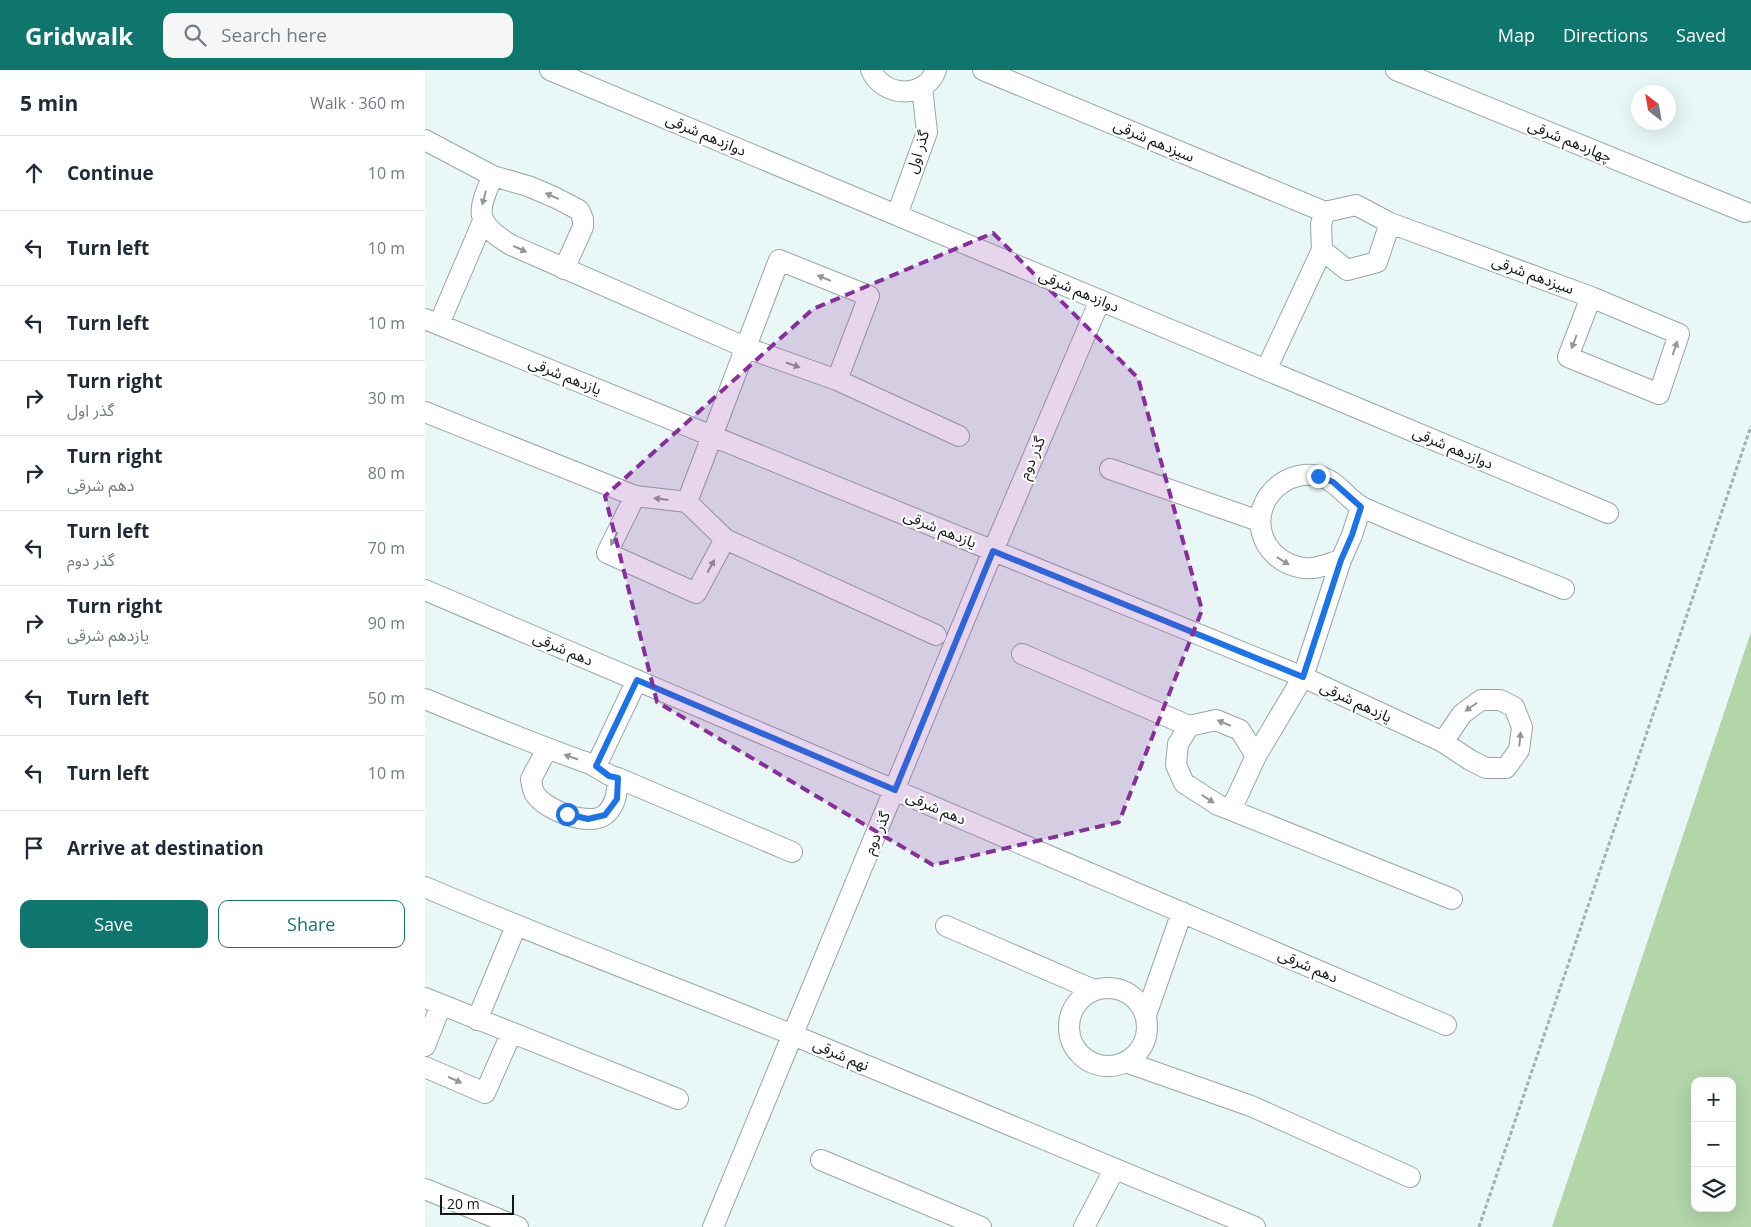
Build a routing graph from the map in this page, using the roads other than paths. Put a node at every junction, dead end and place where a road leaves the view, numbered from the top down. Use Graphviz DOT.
graph roads {
  1 [pos="550,70"];
  2 [pos="871,70"];
  3 [pos="936,70"];
  4 [pos="983,70"];
  5 [pos="1396,70"];
  6 [pos="922,88"];
  7 [pos="425,140"];
  8 [pos="493,176"];
  9 [pos="1325,212"];
  10 [pos="1745,212"];
  11 [pos="897,215"];
  12 [pos="483,221"];
  13 [pos="1390,223"];
  14 [pos="1322,250"];
  15 [pos="564,270"];
  16 [pos="1591,297"];
  17 [pos="1100,300"];
  18 [pos="432,322"];
  19 [pos="747,348"];
  20 [pos="1266,370"];
  21 [pos="837,380"];
  22 [pos="425,412"];
  23 [pos="713,436"];
  24 [pos="959,436"];
  25 [pos="1109,469"];
  26 [pos="635,496"];
  27 [pos="687,502"];
  28 [pos="1361,507"];
  29 [pos="1608,513"];
  30 [pos="1259,521"];
  31 [pos="725,539"];
  32 [pos="993,551"];
  33 [pos="1341,560"];
  34 [pos="1564,589"];
  35 [pos="425,590"];
  36 [pos="936,635"];
  37 [pos="1022,654"];
  38 [pos="1303,677"];
  39 [pos="637,680"];
  40 [pos="425,699"];
  41 [pos="1189,726"];
  42 [pos="1443,742"];
  43 [pos="547,749"];
  44 [pos="1256,756"];
  45 [pos="596,766"];
  46 [pos="618,778"];
  47 [pos="895,790"];
  48 [pos="1231,810"];
  49 [pos="792,852"];
  50 [pos="425,887"];
  51 [pos="1453,898"];
  52 [pos="1182,912"];
  53 [pos="516,926"];
  54 [pos="946,926"];
  55 [pos="1094,990"];
  56 [pos="433,1002"];
  57 [pos="1146,1015"];
  58 [pos="477,1020"];
  59 [pos="1447,1025"];
  60 [pos="511,1034"];
  61 [pos="793,1035"];
  62 [pos="425,1046"];
  63 [pos="1126,1062"];
  64 [pos="425,1067"];
  65 [pos="678,1098"];
  66 [pos="821,1160"];
  67 [pos="1114,1170"];
  68 [pos="1410,1176"];
  69 [pos="425,1189"];
  70 [pos="518,1227"];
  71 [pos="713,1227"];
  72 [pos="981,1227"];
  73 [pos="1084,1227"];
  74 [pos="1255,1227"];
  1 -- 11 [label="street, دوازدهم شرقی"];
  2 -- 6 [label="street"];
  3 -- 6 [label="street"];
  4 -- 9 [label="street, سیزدهم شرقی"];
  5 -- 10 [label="street, چهاردهم شرقی"];
  6 -- 11 [label="street, گذر اول"];
  7 -- 8 [label="street"];
  8 -- 12 [label="street, one-way"];
  15 -- 8 [label="street, one-way"];
  9 -- 13 [label="street"];
  9 -- 14 [label="street"];
  11 -- 17 [label="street, دوازدهم شرقی"];
  12 -- 15 [label="street, one-way"];
  12 -- 18 [label="street"];
  13 -- 14 [label="street"];
  13 -- 16 [label="street, سیزدهم شرقی"];
  14 -- 20 [label="street"];
  15 -- 19 [label="street"];
  16 -- 16 [label="street, سیزدهم شرقی, one-way"];
  17 -- 20 [label="street, دوازدهم شرقی"];
  17 -- 32 [label="street, گذر دوم"];
  18 -- 23 [label="street, یازدهم شرقی"];
  19 -- 21 [label="street, one-way"];
  21 -- 19 [label="street, one-way"];
  19 -- 23 [label="street"];
  20 -- 29 [label="street, دوازدهم شرقی"];
  21 -- 24 [label="street"];
  22 -- 26 [label="street"];
  23 -- 27 [label="street"];
  23 -- 32 [label="street, یازدهم شرقی"];
  25 -- 30 [label="street"];
  27 -- 26 [label="street, one-way"];
  26 -- 31 [label="street, one-way"];
  27 -- 31 [label="street"];
  28 -- 30 [label="street"];
  28 -- 33 [label="street"];
  28 -- 34 [label="street"];
  30 -- 33 [label="street, one-way"];
  31 -- 36 [label="street"];
  32 -- 38 [label="street, یازدهم شرقی"];
  32 -- 47 [label="street, گذر دوم"];
  33 -- 38 [label="street"];
  35 -- 39 [label="street, دهم شرقی"];
  37 -- 41 [label="street"];
  38 -- 42 [label="street, یازدهم شرقی"];
  38 -- 44 [label="street"];
  39 -- 45 [label="street"];
  39 -- 47 [label="street, دهم شرقی"];
  40 -- 43 [label="street"];
  44 -- 41 [label="street, one-way"];
  41 -- 48 [label="street, one-way"];
  42 -- 42 [label="street, یازدهم شرقی, one-way"];
  45 -- 43 [label="street, one-way"];
  43 -- 46 [label="street"];
  44 -- 48 [label="street"];
  45 -- 46 [label="street"];
  46 -- 49 [label="street"];
  47 -- 52 [label="street, دهم شرقی"];
  47 -- 61 [label="street, گذر دوم"];
  48 -- 51 [label="street"];
  50 -- 53 [label="street, نهم شرقی"];
  52 -- 57 [label="street"];
  52 -- 59 [label="street, دهم شرقی"];
  53 -- 58 [label="street"];
  53 -- 61 [label="street, نهم شرقی"];
  54 -- 55 [label="street"];
  55 -- 57 [label="street"];
  55 -- 63 [label="street"];
  56 -- 58 [label="street"];
  56 -- 62 [label="street"];
  57 -- 63 [label="street"];
  58 -- 60 [label="street"];
  64 -- 60 [label="street, one-way"];
  60 -- 65 [label="street"];
  61 -- 67 [label="street, نهم شرقی"];
  61 -- 71 [label="street, گذر دوم"];
  63 -- 68 [label="street"];
  66 -- 72 [label="street"];
  67 -- 73 [label="street"];
  67 -- 74 [label="street, نهم شرقی"];
  69 -- 70 [label="street"];
}
